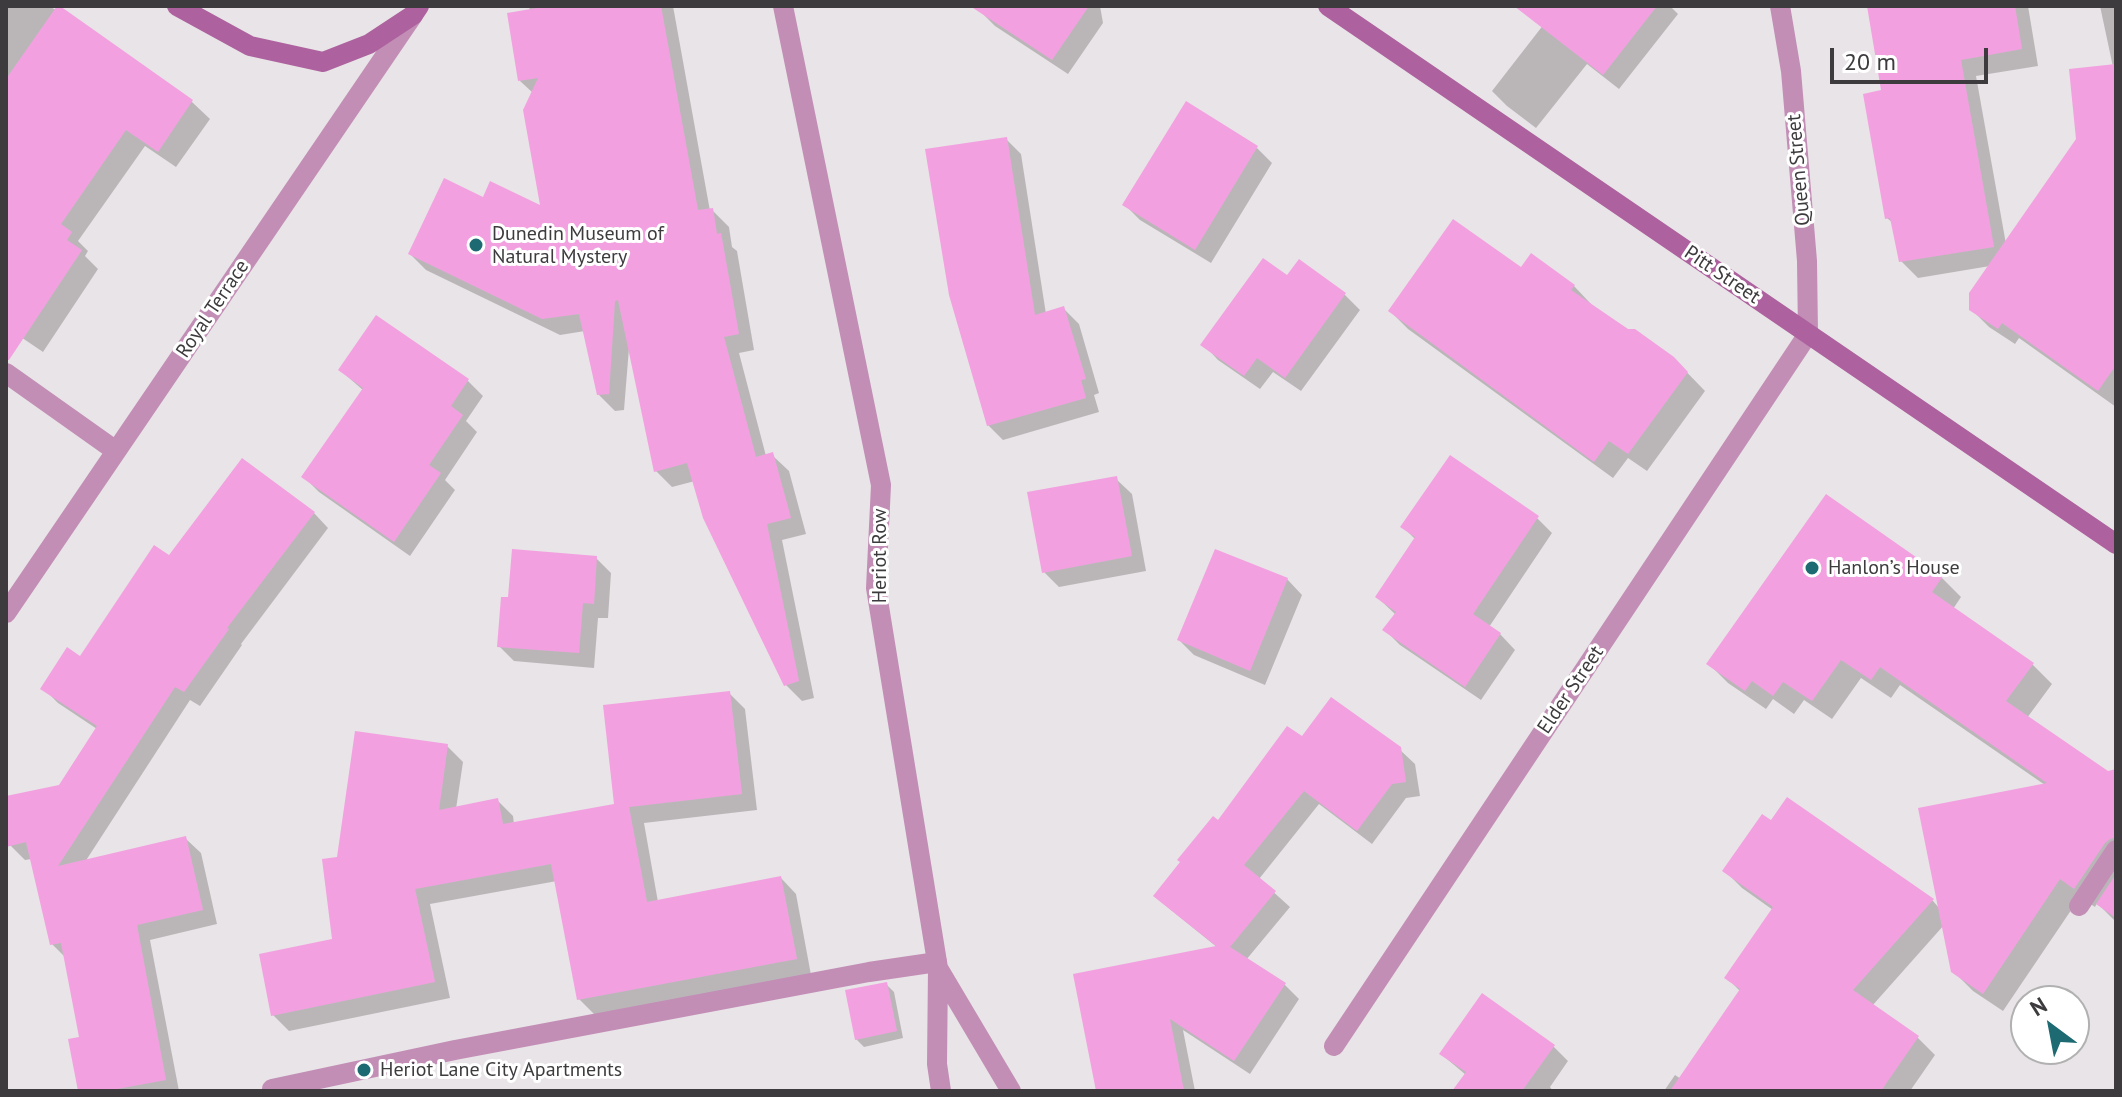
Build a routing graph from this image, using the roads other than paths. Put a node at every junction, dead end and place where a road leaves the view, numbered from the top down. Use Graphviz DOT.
graph roads {
  1 [pos="177,6"];
  2 [pos="783,6"];
  3 [pos="1328,6"];
  4 [pos="1780,6"];
  5 [pos="416,10"];
  6 [pos="1808,334"];
  7 [pos="6,373"];
  8 [pos="116,451"];
  9 [pos="2116,544"];
  10 [pos="6,613"];
  11 [pos="2116,850"];
  12 [pos="2079,906"];
  13 [pos="937,965"];
  14 [pos="1334,1046"];
  15 [pos="272,1089"];
  16 [pos="941,1091"];
  17 [pos="1011,1091"];
  1 -- 5 [label="street"];
  2 -- 13 [label="street, Heriot Row"];
  3 -- 6 [label="street, Pitt Street"];
  4 -- 6 [label="street, Queen Street"];
  5 -- 8 [label="street, Royal Terrace"];
  6 -- 9 [label="street, Pitt Street"];
  6 -- 14 [label="street, Elder Street"];
  7 -- 8 [label="street"];
  8 -- 10 [label="street, Royal Terrace"];
  11 -- 12 [label="street"];
  13 -- 15 [label="street"];
  13 -- 16 [label="street"];
  13 -- 17 [label="street, Heriot Row"];
}
